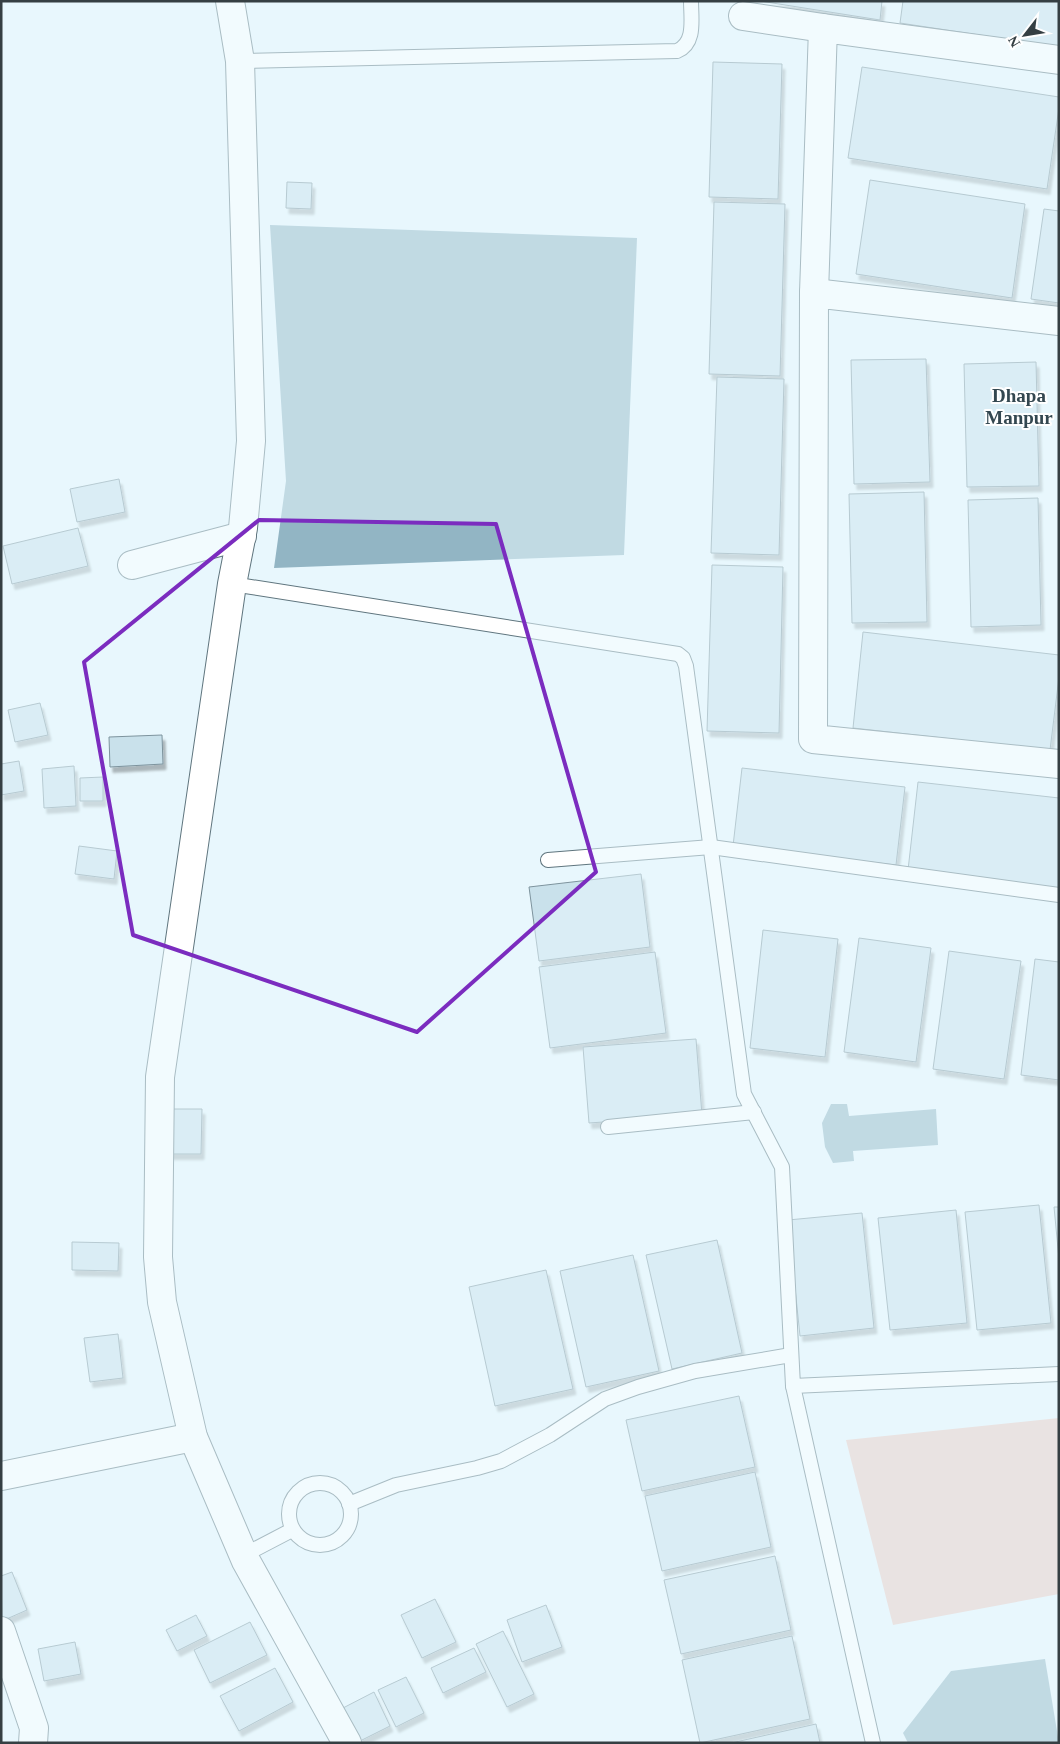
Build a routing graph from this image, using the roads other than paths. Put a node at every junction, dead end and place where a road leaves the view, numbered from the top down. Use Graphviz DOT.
graph roads {
  1 [pos="230,1"];
  2 [pos="691,1"];
  3 [pos="743,16"];
  4 [pos="823,28"];
  5 [pos="1059,60"];
  6 [pos="240,61"];
  7 [pos="814,293"];
  8 [pos="1059,321"];
  9 [pos="242,536"];
  10 [pos="132,565"];
  11 [pos="232,584"];
  12 [pos="1059,764"];
  13 [pos="711,847"];
  14 [pos="548,860"];
  15 [pos="1059,895"];
  16 [pos="754,1112"];
  17 [pos="608,1127"];
  18 [pos="791,1355"];
  19 [pos="1059,1374"];
  20 [pos="793,1386"];
  21 [pos="193,1437"];
  22 [pos="1,1476"];
  23 [pos="350,1504"];
  24 [pos="292,1530"];
  25 [pos="244,1555"];
  26 [pos="1,1631"];
  27 [pos="33,1743"];
  28 [pos="347,1743"];
  29 [pos="873,1743"];
  1 -- 6 [label="street"];
  2 -- 6 [label="lane"];
  3 -- 4 [label="street"];
  4 -- 5 [label="street"];
  4 -- 7 [label="street"];
  6 -- 9 [label="street"];
  7 -- 8 [label="street"];
  7 -- 12 [label="street"];
  9 -- 10 [label="street"];
  9 -- 11 [label="street"];
  11 -- 13 [label="lane"];
  11 -- 21 [label="street"];
  13 -- 14 [label="lane"];
  13 -- 15 [label="lane"];
  13 -- 16 [label="lane"];
  16 -- 17 [label="lane"];
  16 -- 18 [label="lane"];
  18 -- 20 [label="lane"];
  18 -- 23 [label="lane"];
  19 -- 20 [label="lane"];
  20 -- 29 [label="lane"];
  21 -- 22 [label="street"];
  21 -- 25 [label="street"];
  23 -- 24 [label="lane"];
  23 -- 24 [label="lane"];
  24 -- 25 [label="lane"];
  25 -- 28 [label="street"];
  26 -- 27 [label="street"];
}
